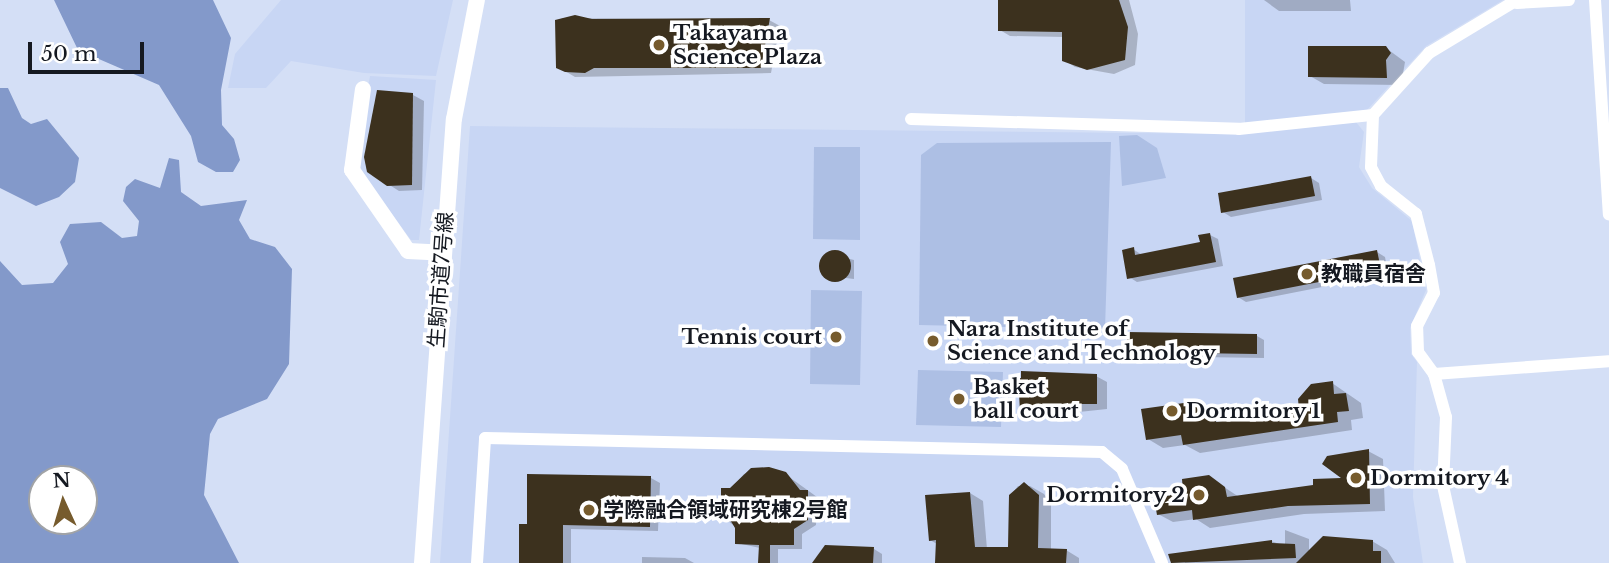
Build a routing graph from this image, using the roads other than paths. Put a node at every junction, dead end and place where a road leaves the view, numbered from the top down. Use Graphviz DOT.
graph roads {
  1 [pos="477,0"];
  2 [pos="1569,0"];
  3 [pos="1595,0"];
  4 [pos="1517,2"];
  5 [pos="363,89"];
  6 [pos="1373,115"];
  7 [pos="911,119"];
  8 [pos="1609,215"];
  9 [pos="443,253"];
  10 [pos="1609,361"];
  11 [pos="1434,374"];
  12 [pos="422,563"];
  13 [pos="477,563"];
  14 [pos="1162,563"];
  15 [pos="1460,563"];
  1 -- 9 [label="street, 生駒市道7号線"];
  2 -- 4 [label="street"];
  3 -- 8 [label="street"];
  4 -- 6 [label="street"];
  5 -- 9 [label="street"];
  6 -- 7 [label="street"];
  6 -- 11 [label="street"];
  9 -- 12 [label="street, 生駒市道7号線"];
  10 -- 11 [label="street"];
  11 -- 15 [label="street"];
  13 -- 14 [label="street"];
}
